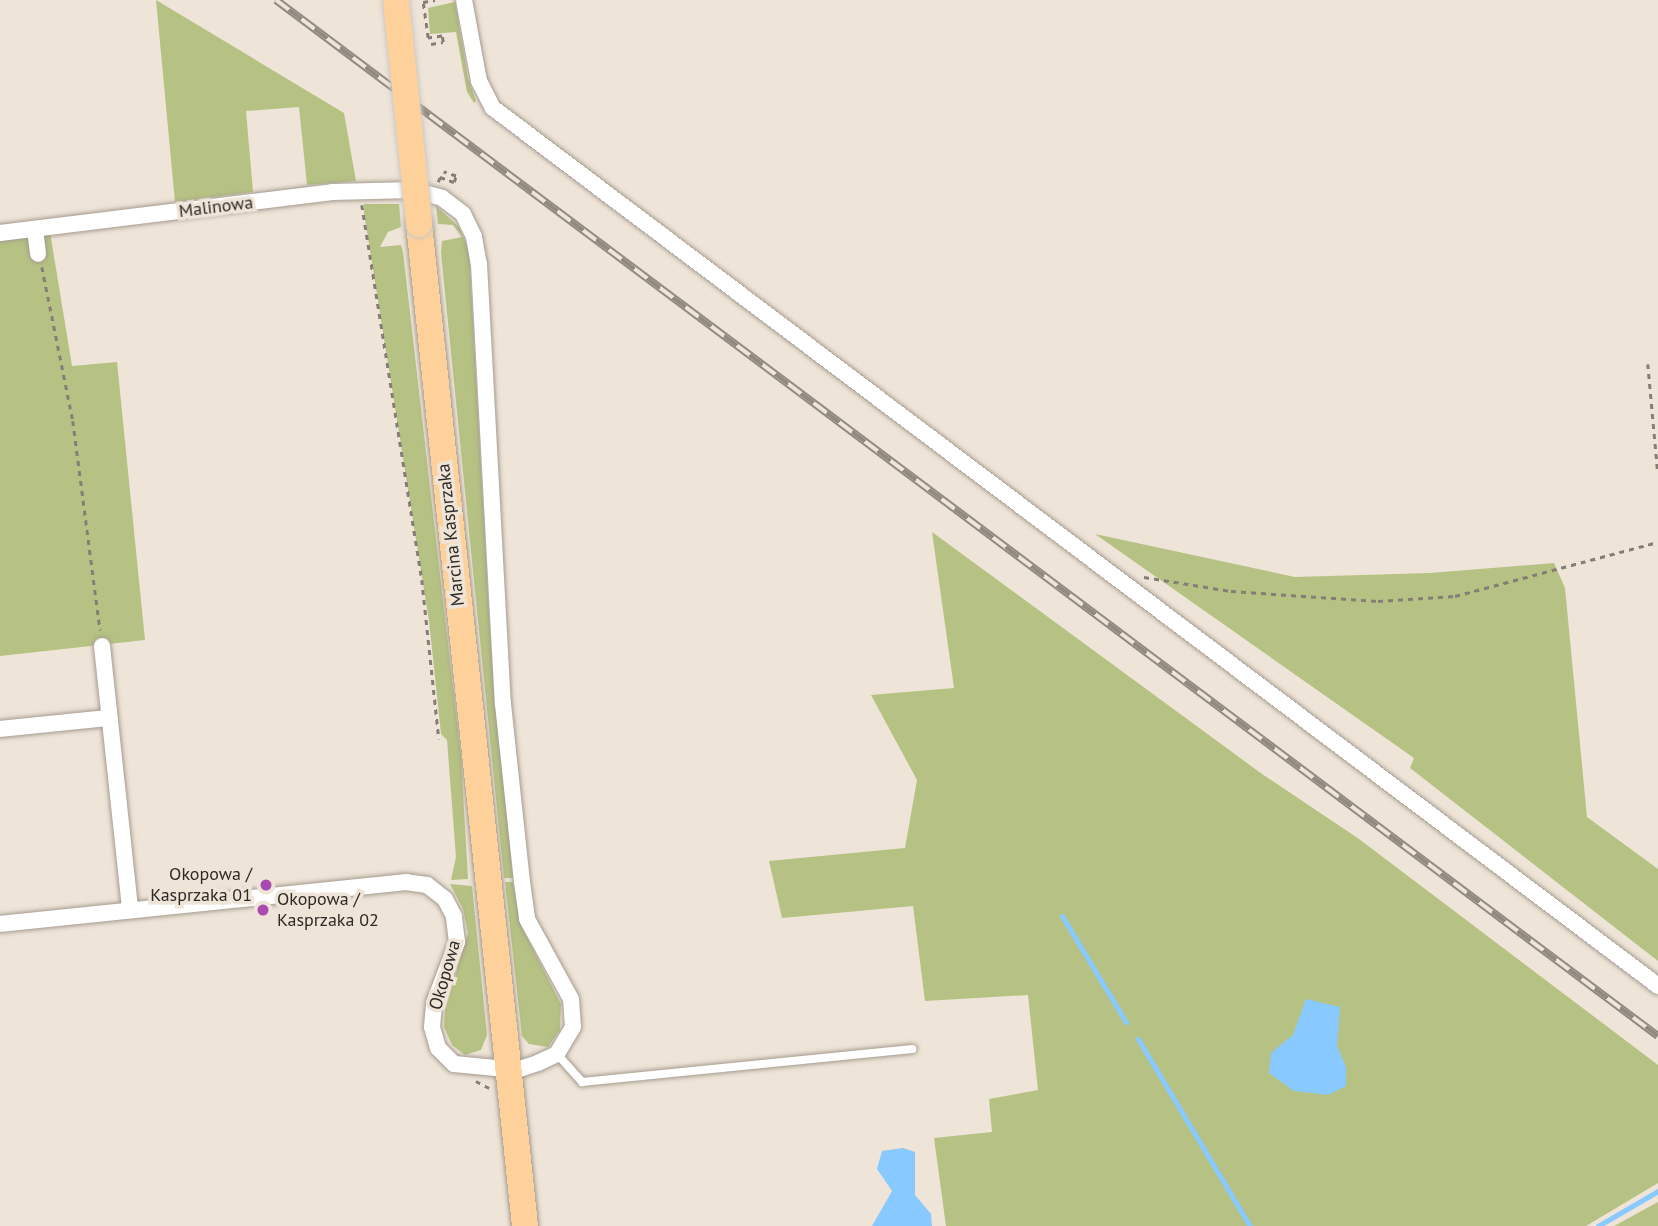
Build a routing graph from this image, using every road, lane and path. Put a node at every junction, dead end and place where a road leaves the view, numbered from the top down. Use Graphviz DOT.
graph roads {
  1 [pos="396,0"];
  2 [pos="435,0"];
  3 [pos="464,0"];
  4 [pos="423,1"];
  5 [pos="430,44"];
  6 [pos="444,172"];
  7 [pos="442,178"];
  8 [pos="362,202"];
  9 [pos="35,229"];
  10 [pos="0,233"];
  11 [pos="38,254"];
  12 [pos="1647,364"];
  13 [pos="1658,474"];
  14 [pos="1658,542"];
  15 [pos="1109,572"];
  16 [pos="102,646"];
  17 [pos="109,718"];
  18 [pos="0,729"];
  19 [pos="439,739"];
  20 [pos="130,910"];
  21 [pos="0,924"];
  22 [pos="1658,986"];
  23 [pos="912,1049"];
  24 [pos="556,1054"];
  25 [pos="509,1069"];
  26 [pos="525,1226"];
  1 -- 25 [label="main road, Marcina Kasprzaka, bridge"];
  2 -- 4 [label="path"];
  3 -- 15 [label="street"];
  4 -- 5 [label="path"];
  6 -- 7 [label="path"];
  8 -- 19 [label="path"];
  9 -- 10 [label="street, Malinowa"];
  9 -- 11 [label="street"];
  9 -- 24 [label="street, Malinowa"];
  11 -- 16 [label="path"];
  12 -- 13 [label="path"];
  14 -- 15 [label="path"];
  15 -- 22 [label="street"];
  16 -- 17 [label="street"];
  17 -- 18 [label="street"];
  17 -- 20 [label="street"];
  20 -- 21 [label="street, Okopowa"];
  20 -- 25 [label="street, Okopowa"];
  23 -- 24 [label="lane"];
  24 -- 25 [label="street"];
  25 -- 26 [label="main road, Marcina Kasprzaka"];
}
